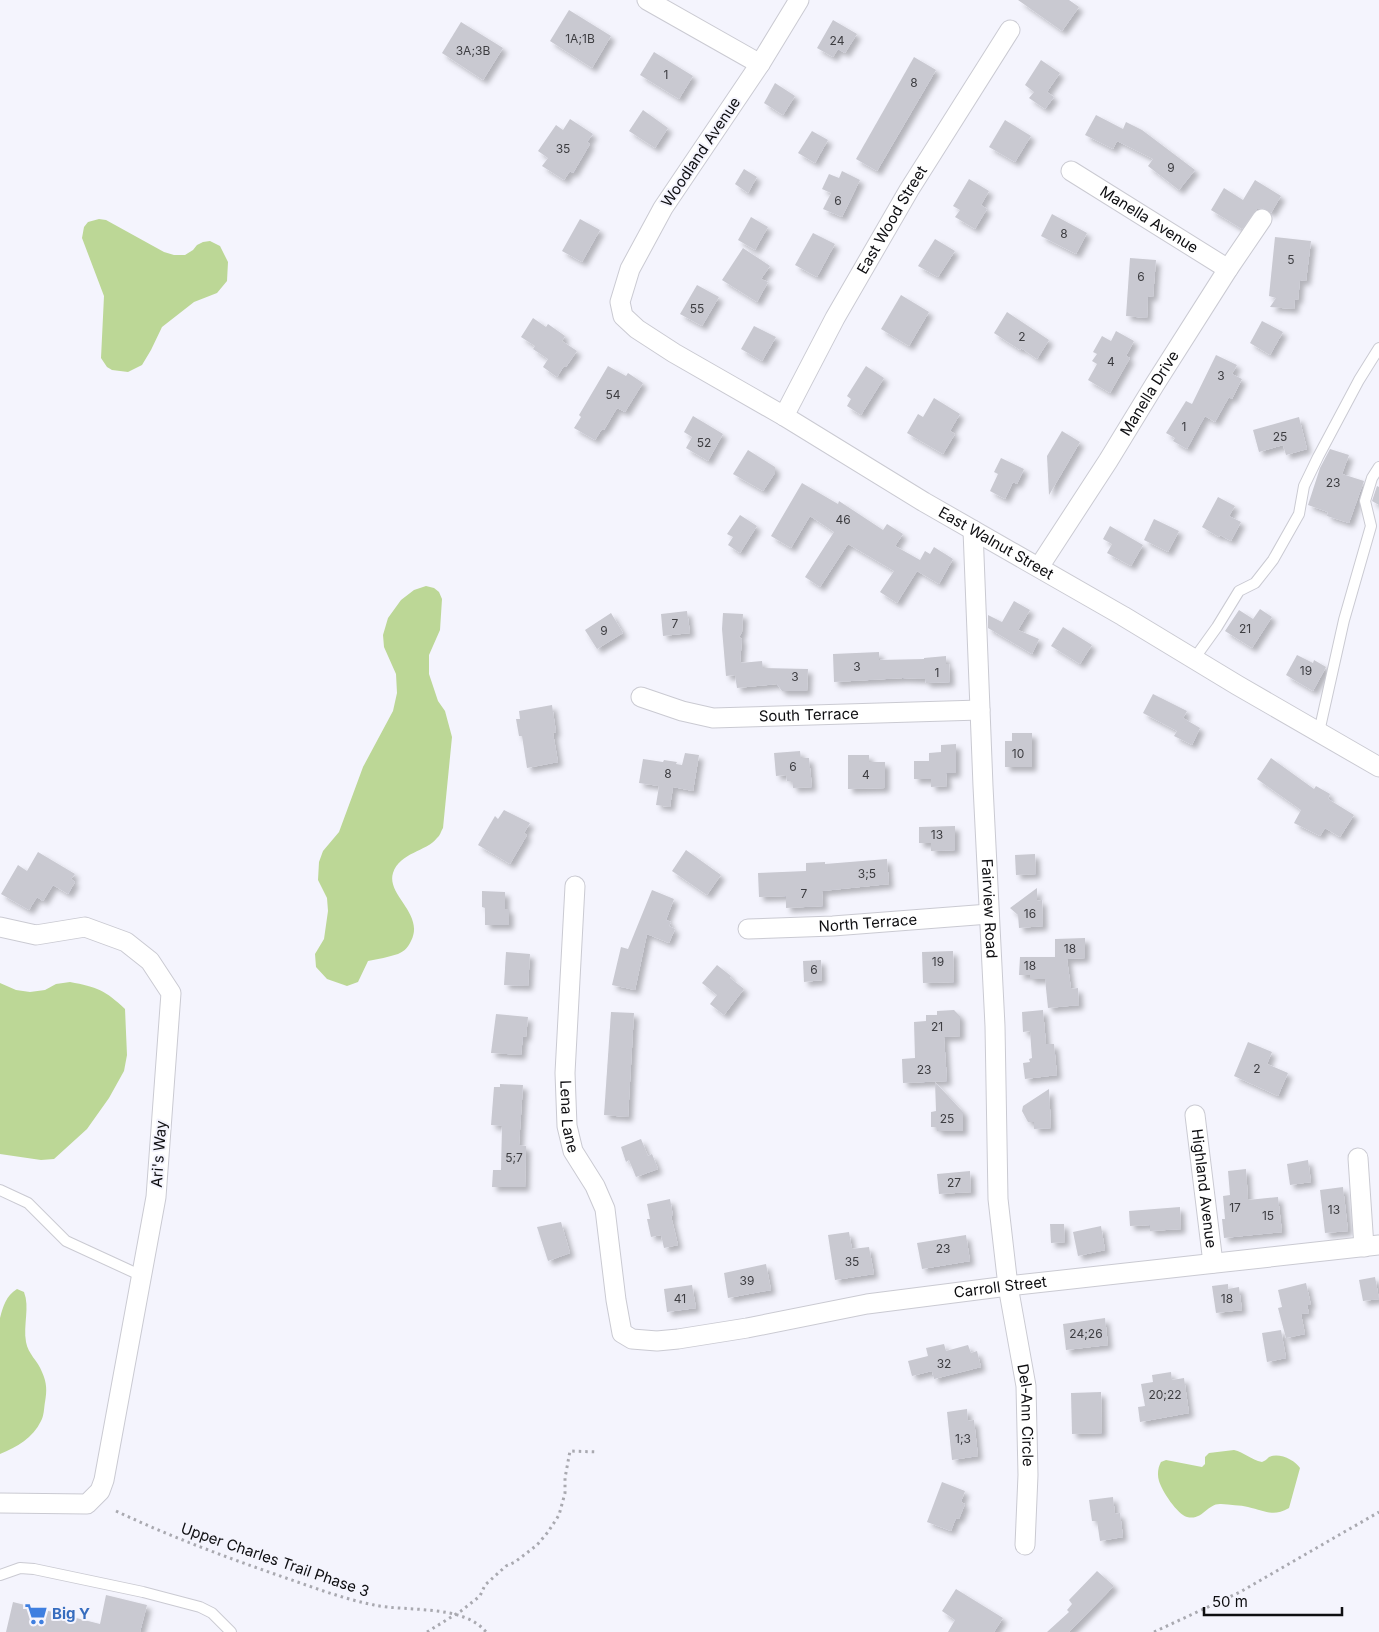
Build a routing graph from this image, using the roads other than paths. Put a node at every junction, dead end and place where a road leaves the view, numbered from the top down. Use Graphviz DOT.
graph roads {
  1 [pos="647,0"];
  2 [pos="799,0"];
  3 [pos="1010,30"];
  4 [pos="760,64"];
  5 [pos="1071,171"];
  6 [pos="1262,219"];
  7 [pos="1228,269"];
  8 [pos="622,311"];
  9 [pos="1379,348"];
  10 [pos="784,416"];
  11 [pos="1379,467"];
  12 [pos="973,530"];
  13 [pos="1039,567"];
  14 [pos="1194,659"];
  15 [pos="641,697"];
  16 [pos="980,710"];
  17 [pos="1319,732"];
  18 [pos="1379,767"];
  19 [pos="575,886"];
  20 [pos="989,914"];
  21 [pos="0,927"];
  22 [pos="748,929"];
  23 [pos="1195,1114"];
  24 [pos="1358,1158"];
  25 [pos="0,1190"];
  26 [pos="1372,1246"];
  27 [pos="1213,1263"];
  28 [pos="142,1276"];
  29 [pos="1008,1286"];
  30 [pos="625,1335"];
  31 [pos="0,1503"];
  32 [pos="1025,1545"];
  33 [pos="0,1575"];
  34 [pos="231,1632"];
  1 -- 4 [label="street"];
  2 -- 4 [label="street, Woodland Avenue"];
  3 -- 10 [label="street, East Wood Street"];
  4 -- 8 [label="street, Woodland Avenue"];
  5 -- 7 [label="street, Manella Avenue"];
  6 -- 7 [label="street, Manella Drive"];
  7 -- 13 [label="street, Manella Drive"];
  8 -- 10 [label="street, East Walnut Street"];
  9 -- 14 [label="lane"];
  10 -- 12 [label="street, East Walnut Street"];
  11 -- 17 [label="lane"];
  12 -- 13 [label="street, East Walnut Street"];
  12 -- 16 [label="street, Fairview Road"];
  13 -- 14 [label="street, East Walnut Street"];
  14 -- 17 [label="street, East Walnut Street"];
  15 -- 16 [label="street, South Terrace"];
  16 -- 20 [label="street, Fairview Road"];
  17 -- 18 [label="street, East Walnut Street"];
  19 -- 30 [label="street, Lena Lane"];
  20 -- 22 [label="street, North Terrace"];
  20 -- 29 [label="street, Fairview Road"];
  21 -- 28 [label="street, Ari's Way"];
  23 -- 27 [label="street, Highland Avenue"];
  24 -- 26 [label="street"];
  25 -- 28 [label="lane"];
  26 -- 27 [label="street, Carroll Street"];
  27 -- 29 [label="street, Carroll Street"];
  28 -- 31 [label="street, Ari's Way"];
  29 -- 30 [label="street, Carroll Street"];
  29 -- 32 [label="street, Del-Ann Circle"];
  33 -- 34 [label="lane"];
}
